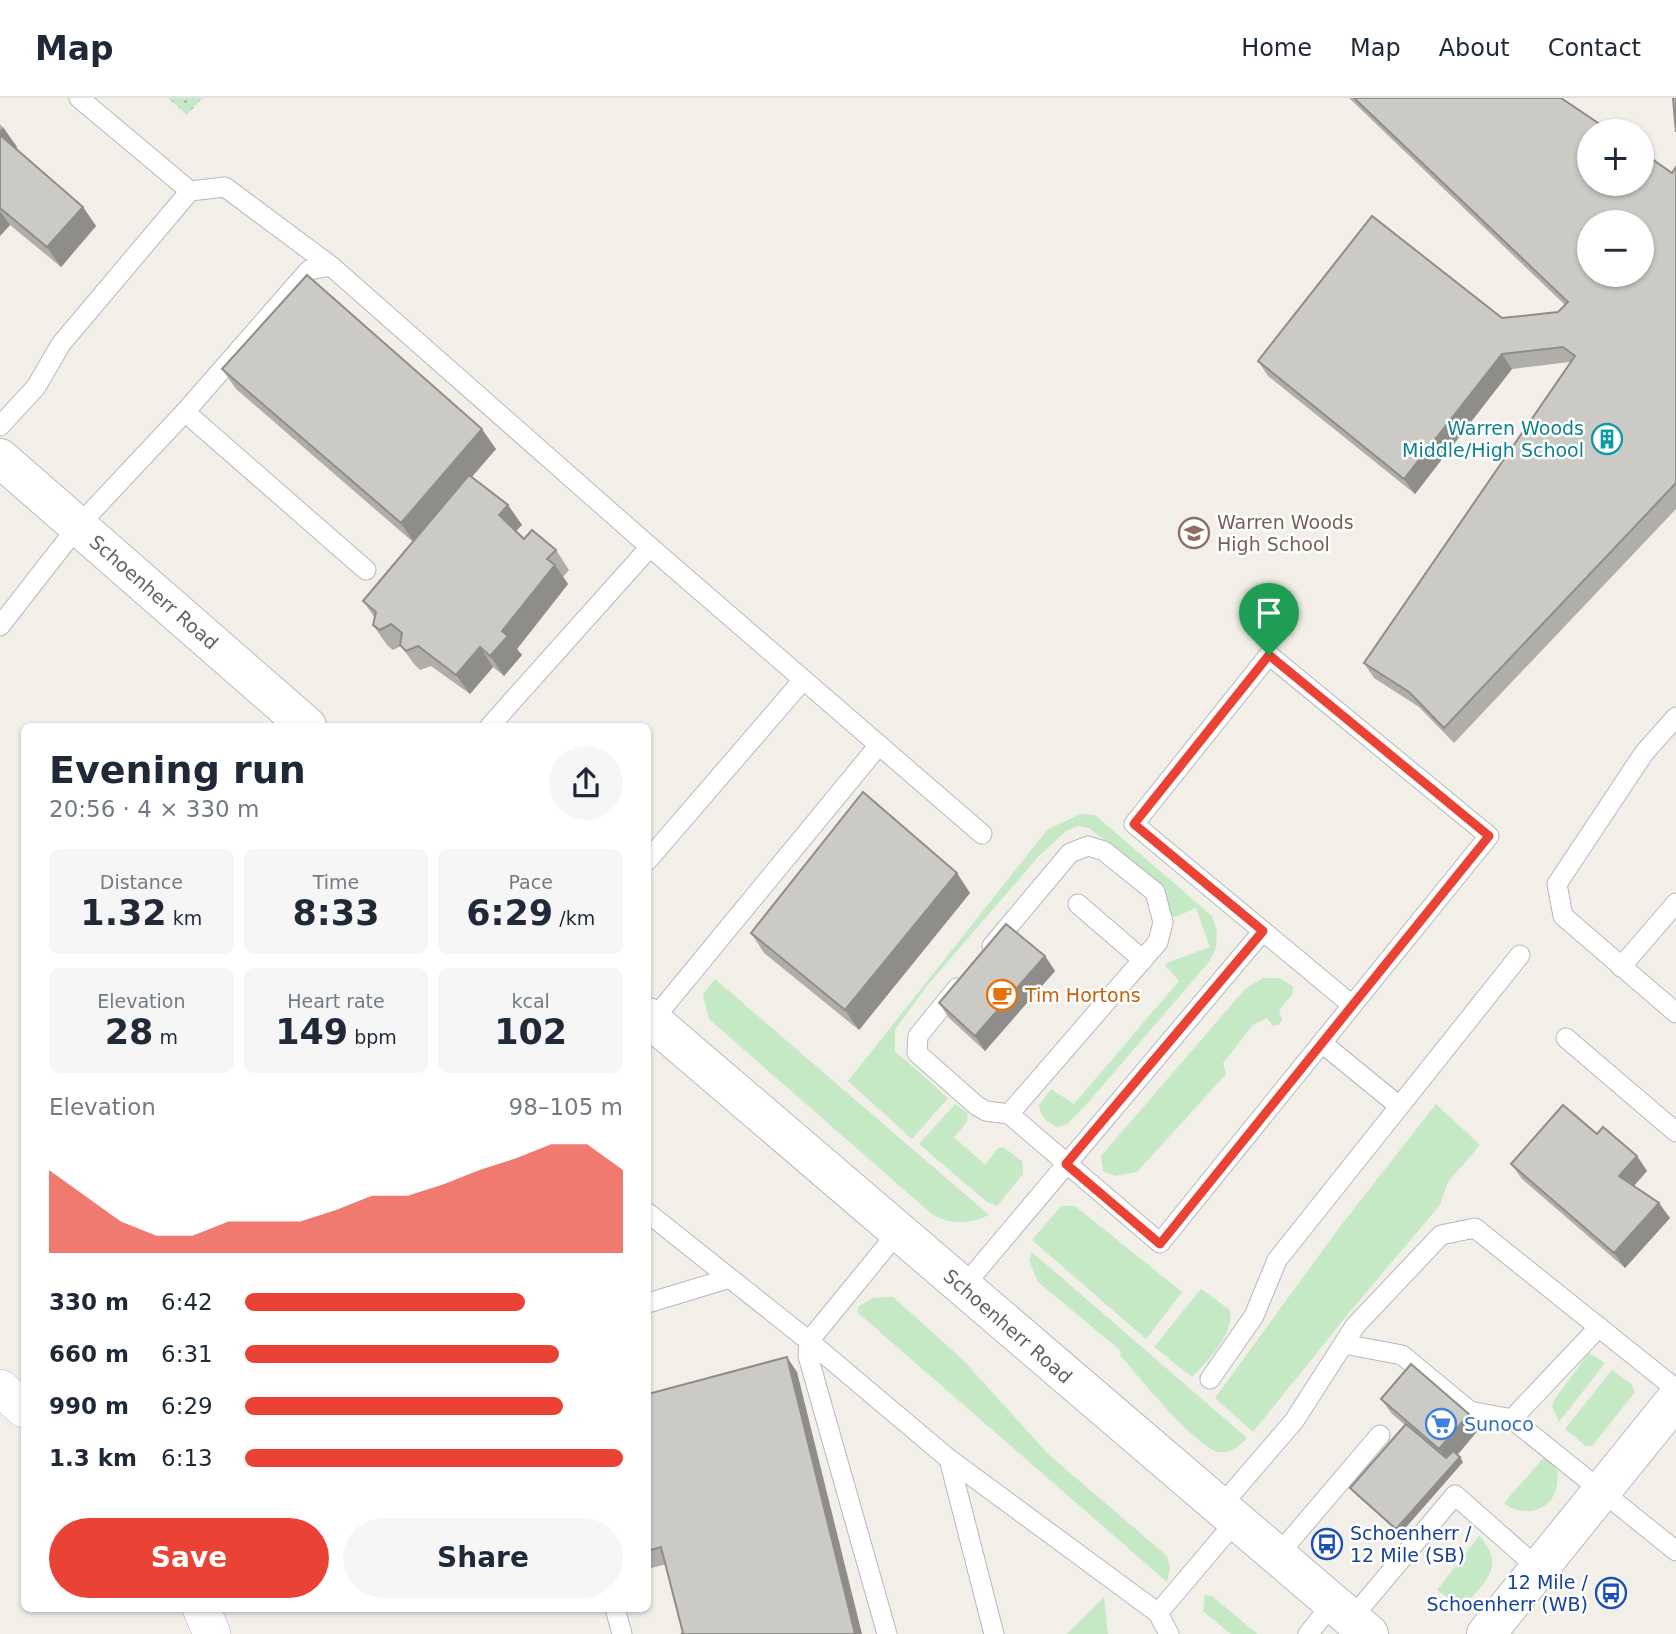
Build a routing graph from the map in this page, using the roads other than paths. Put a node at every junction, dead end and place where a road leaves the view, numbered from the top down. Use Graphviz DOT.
graph roads {
  1 [pos="79,98"];
  2 [pos="190,191"];
  3 [pos="331,267"];
  4 [pos="185,412"];
  5 [pos="0,426"];
  6 [pos="0,458"];
  7 [pos="78,526"];
  8 [pos="650,547"];
  9 [pos="366,570"];
  10 [pos="0,626"];
  11 [pos="803,680"];
  12 [pos="1676,717"];
  13 [pos="304,723"];
  14 [pos="493,723"];
  15 [pos="880,746"];
  16 [pos="982,834"];
  17 [pos="651,857"];
  18 [pos="1676,903"];
  19 [pos="1078,904"];
  20 [pos="1263,931"];
  21 [pos="1520,955"];
  22 [pos="1143,960"];
  23 [pos="1621,967"];
  24 [pos="1352,1005"];
  25 [pos="1676,1013"];
  26 [pos="651,1018"];
  27 [pos="651,1020"];
  28 [pos="1566,1038"];
  29 [pos="1322,1043"];
  30 [pos="1399,1106"];
  31 [pos="1009,1114"];
  32 [pos="1676,1132"];
  33 [pos="1066,1164"];
  34 [pos="651,1216"];
  35 [pos="898,1232"];
  36 [pos="727,1279"];
  37 [pos="963,1287"];
  38 [pos="651,1302"];
  39 [pos="1599,1327"];
  40 [pos="1344,1344"];
  41 [pos="804,1352"];
  42 [pos="1210,1379"];
  43 [pos="0,1388"];
  44 [pos="1676,1389"];
  45 [pos="1676,1399"];
  46 [pos="21,1406"];
  47 [pos="1511,1419"];
  48 [pos="1380,1435"];
  49 [pos="949,1459"];
  50 [pos="1601,1491"];
  51 [pos="1228,1514"];
  52 [pos="1676,1550"];
  53 [pos="1277,1556"];
  54 [pos="1539,1569"];
  55 [pos="203,1612"];
  56 [pos="616,1612"];
  57 [pos="1158,1613"];
  58 [pos="1351,1619"];
  59 [pos="212,1634"];
  60 [pos="622,1634"];
  61 [pos="887,1634"];
  62 [pos="994,1634"];
  63 [pos="1169,1634"];
  64 [pos="1308,1634"];
  65 [pos="1486,1634"];
  1 -- 2 [label="lane"];
  2 -- 3 [label="lane"];
  2 -- 5 [label="lane"];
  3 -- 4 [label="lane"];
  3 -- 8 [label="lane"];
  4 -- 7 [label="lane"];
  4 -- 9 [label="lane"];
  6 -- 7 [label="main road, Schoenherr Road"];
  7 -- 10 [label="lane"];
  7 -- 13 [label="main road, Schoenherr Road"];
  8 -- 11 [label="lane"];
  8 -- 14 [label="lane"];
  11 -- 15 [label="lane"];
  11 -- 17 [label="lane"];
  12 -- 23 [label="lane"];
  15 -- 16 [label="lane"];
  15 -- 26 [label="lane"];
  18 -- 23 [label="lane"];
  19 -- 22 [label="lane"];
  20 -- 24 [label="lane"];
  20 -- 24 [label="lane"];
  20 -- 33 [label="lane"];
  21 -- 30 [label="lane"];
  22 -- 31 [label="lane"];
  22 -- 31 [label="lane"];
  23 -- 25 [label="lane"];
  24 -- 29 [label="lane"];
  27 -- 35 [label="main road, Schoenherr Road"];
  28 -- 32 [label="lane"];
  29 -- 30 [label="lane"];
  29 -- 33 [label="lane"];
  30 -- 42 [label="lane"];
  31 -- 33 [label="lane"];
  33 -- 37 [label="lane"];
  34 -- 36 [label="lane"];
  35 -- 37 [label="main road, Schoenherr Road"];
  35 -- 41 [label="lane"];
  36 -- 38 [label="lane"];
  36 -- 41 [label="lane"];
  37 -- 51 [label="main road, Schoenherr Road"];
  39 -- 40 [label="lane"];
  39 -- 44 [label="lane"];
  39 -- 47 [label="lane"];
  40 -- 47 [label="lane"];
  40 -- 51 [label="lane"];
  41 -- 49 [label="lane"];
  41 -- 61 [label="lane"];
  43 -- 46 [label="street"];
  45 -- 50 [label="main road"];
  47 -- 50 [label="lane"];
  48 -- 53 [label="lane"];
  49 -- 57 [label="lane"];
  49 -- 62 [label="lane"];
  50 -- 52 [label="lane"];
  50 -- 54 [label="main road"];
  51 -- 53 [label="main road, Schoenherr Road"];
  51 -- 57 [label="lane"];
  53 -- 58 [label="main road, Schoenherr Road"];
  54 -- 58 [label="lane"];
  54 -- 65 [label="main road"];
  55 -- 59 [label="street"];
  56 -- 60 [label="lane"];
  57 -- 63 [label="lane"];
  58 -- 64 [label="lane"];
}
